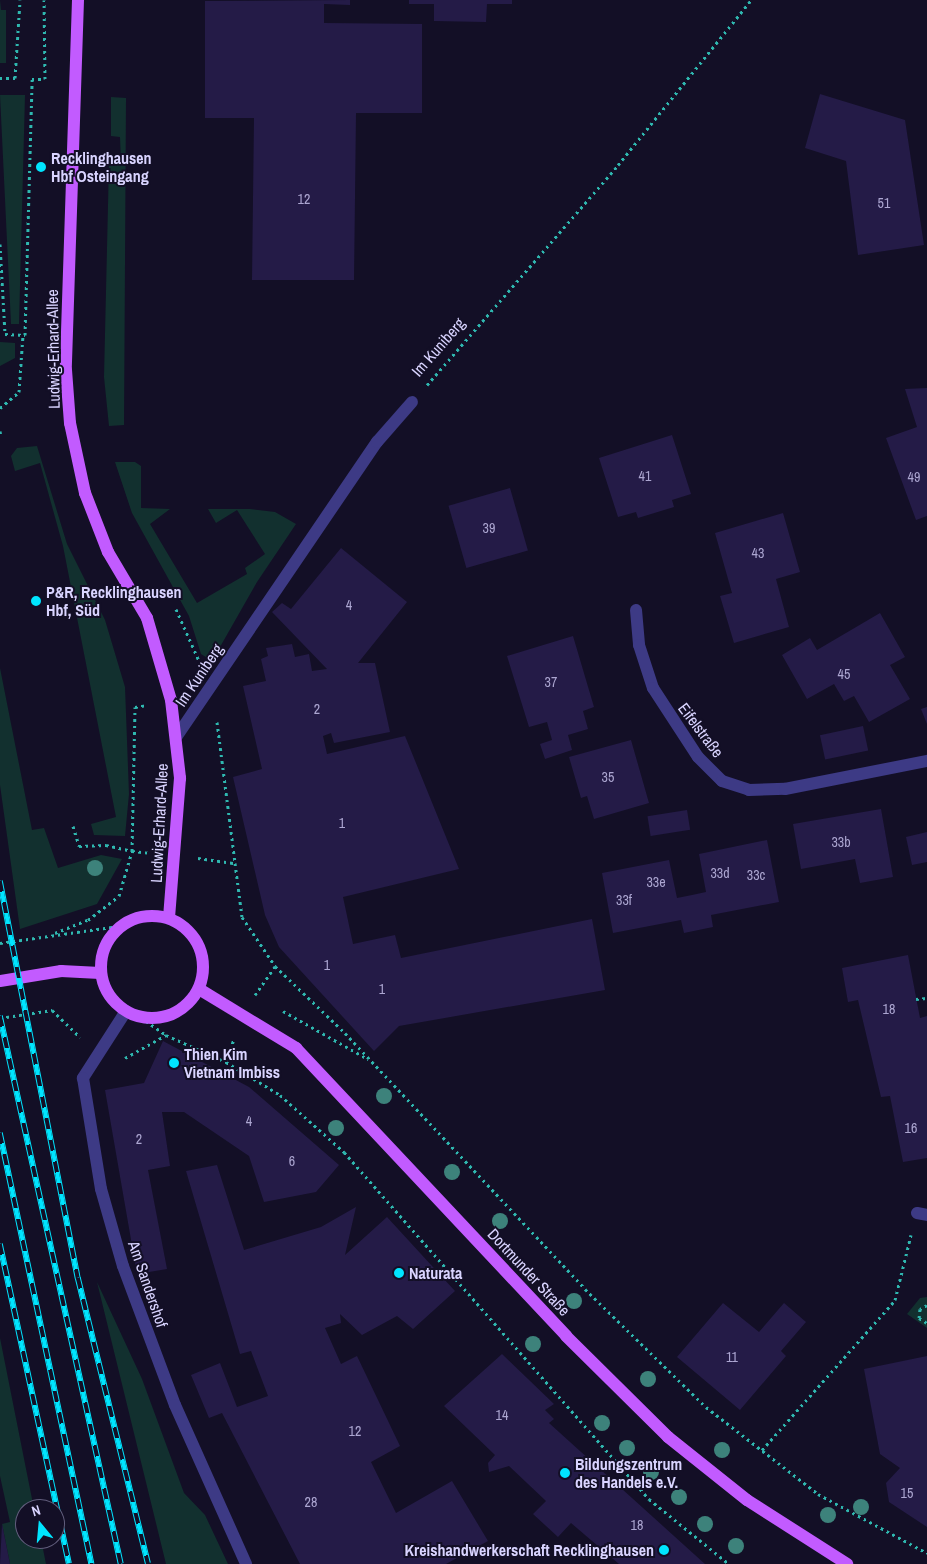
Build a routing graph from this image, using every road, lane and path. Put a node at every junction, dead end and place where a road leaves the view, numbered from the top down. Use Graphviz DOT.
graph roads {
  1 [pos="20,0"];
  2 [pos="44,0"];
  3 [pos="78,0"];
  4 [pos="752,0"];
  5 [pos="0,78"];
  6 [pos="0,244"];
  7 [pos="23,335"];
  8 [pos="412,402"];
  9 [pos="0,408"];
  10 [pos="0,432"];
  11 [pos="0,437"];
  12 [pos="176,609"];
  13 [pos="636,610"];
  14 [pos="209,694"];
  15 [pos="135,707"];
  16 [pos="177,736"];
  17 [pos="927,761"];
  18 [pos="73,826"];
  19 [pos="132,851"];
  20 [pos="174,855"];
  21 [pos="235,862"];
  22 [pos="169,918"];
  23 [pos="119,926"];
  24 [pos="55,933"];
  25 [pos="0,943"];
  26 [pos="100,973"];
  27 [pos="0,981"];
  28 [pos="199,989"];
  29 [pos="927,998"];
  30 [pos="916,1000"];
  31 [pos="126,1011"];
  32 [pos="142,1017"];
  33 [pos="0,1018"];
  34 [pos="166,1035"];
  35 [pos="96,1052"];
  36 [pos="922,1214"];
  37 [pos="927,1305"];
  38 [pos="927,1323"];
  39 [pos="762,1450"];
  40 [pos="927,1553"];
  41 [pos="246,1564"];
  42 [pos="729,1564"];
  43 [pos="847,1564"];
  1 -- 5 [label="path"];
  2 -- 7 [label="path"];
  3 -- 16 [label="main road, Ludwig-Erhard-Allee"];
  4 -- 8 [label="path, Im Kuniberg"];
  6 -- 7 [label="path"];
  7 -- 9 [label="path"];
  8 -- 14 [label="street, Im Kuniberg"];
  10 -- 11 [label="path"];
  12 -- 14 [label="path"];
  13 -- 17 [label="street, Eifelstraße"];
  14 -- 16 [label="street, Im Kuniberg"];
  14 -- 21 [label="path"];
  15 -- 19 [label="path"];
  16 -- 20 [label="main road, Ludwig-Erhard-Allee"];
  18 -- 19 [label="path"];
  19 -- 20 [label="path"];
  19 -- 24 [label="path"];
  20 -- 21 [label="path"];
  20 -- 22 [label="main road, Ludwig-Erhard-Allee"];
  21 -- 39 [label="path"];
  22 -- 23 [label="main road"];
  22 -- 28 [label="main road"];
  23 -- 24 [label="path"];
  23 -- 26 [label="main road"];
  24 -- 25 [label="path"];
  26 -- 27 [label="main road"];
  26 -- 31 [label="main road"];
  28 -- 32 [label="main road"];
  28 -- 43 [label="main road, Dortmunder Straße"];
  29 -- 30 [label="path"];
  31 -- 32 [label="main road"];
  31 -- 35 [label="street, Am Sandershof"];
  32 -- 34 [label="path"];
  33 -- 35 [label="path"];
  34 -- 35 [label="path"];
  34 -- 42 [label="path"];
  35 -- 41 [label="street, Am Sandershof"];
  36 -- 39 [label="path"];
  37 -- 38 [label="path"];
  39 -- 40 [label="path"];
}
